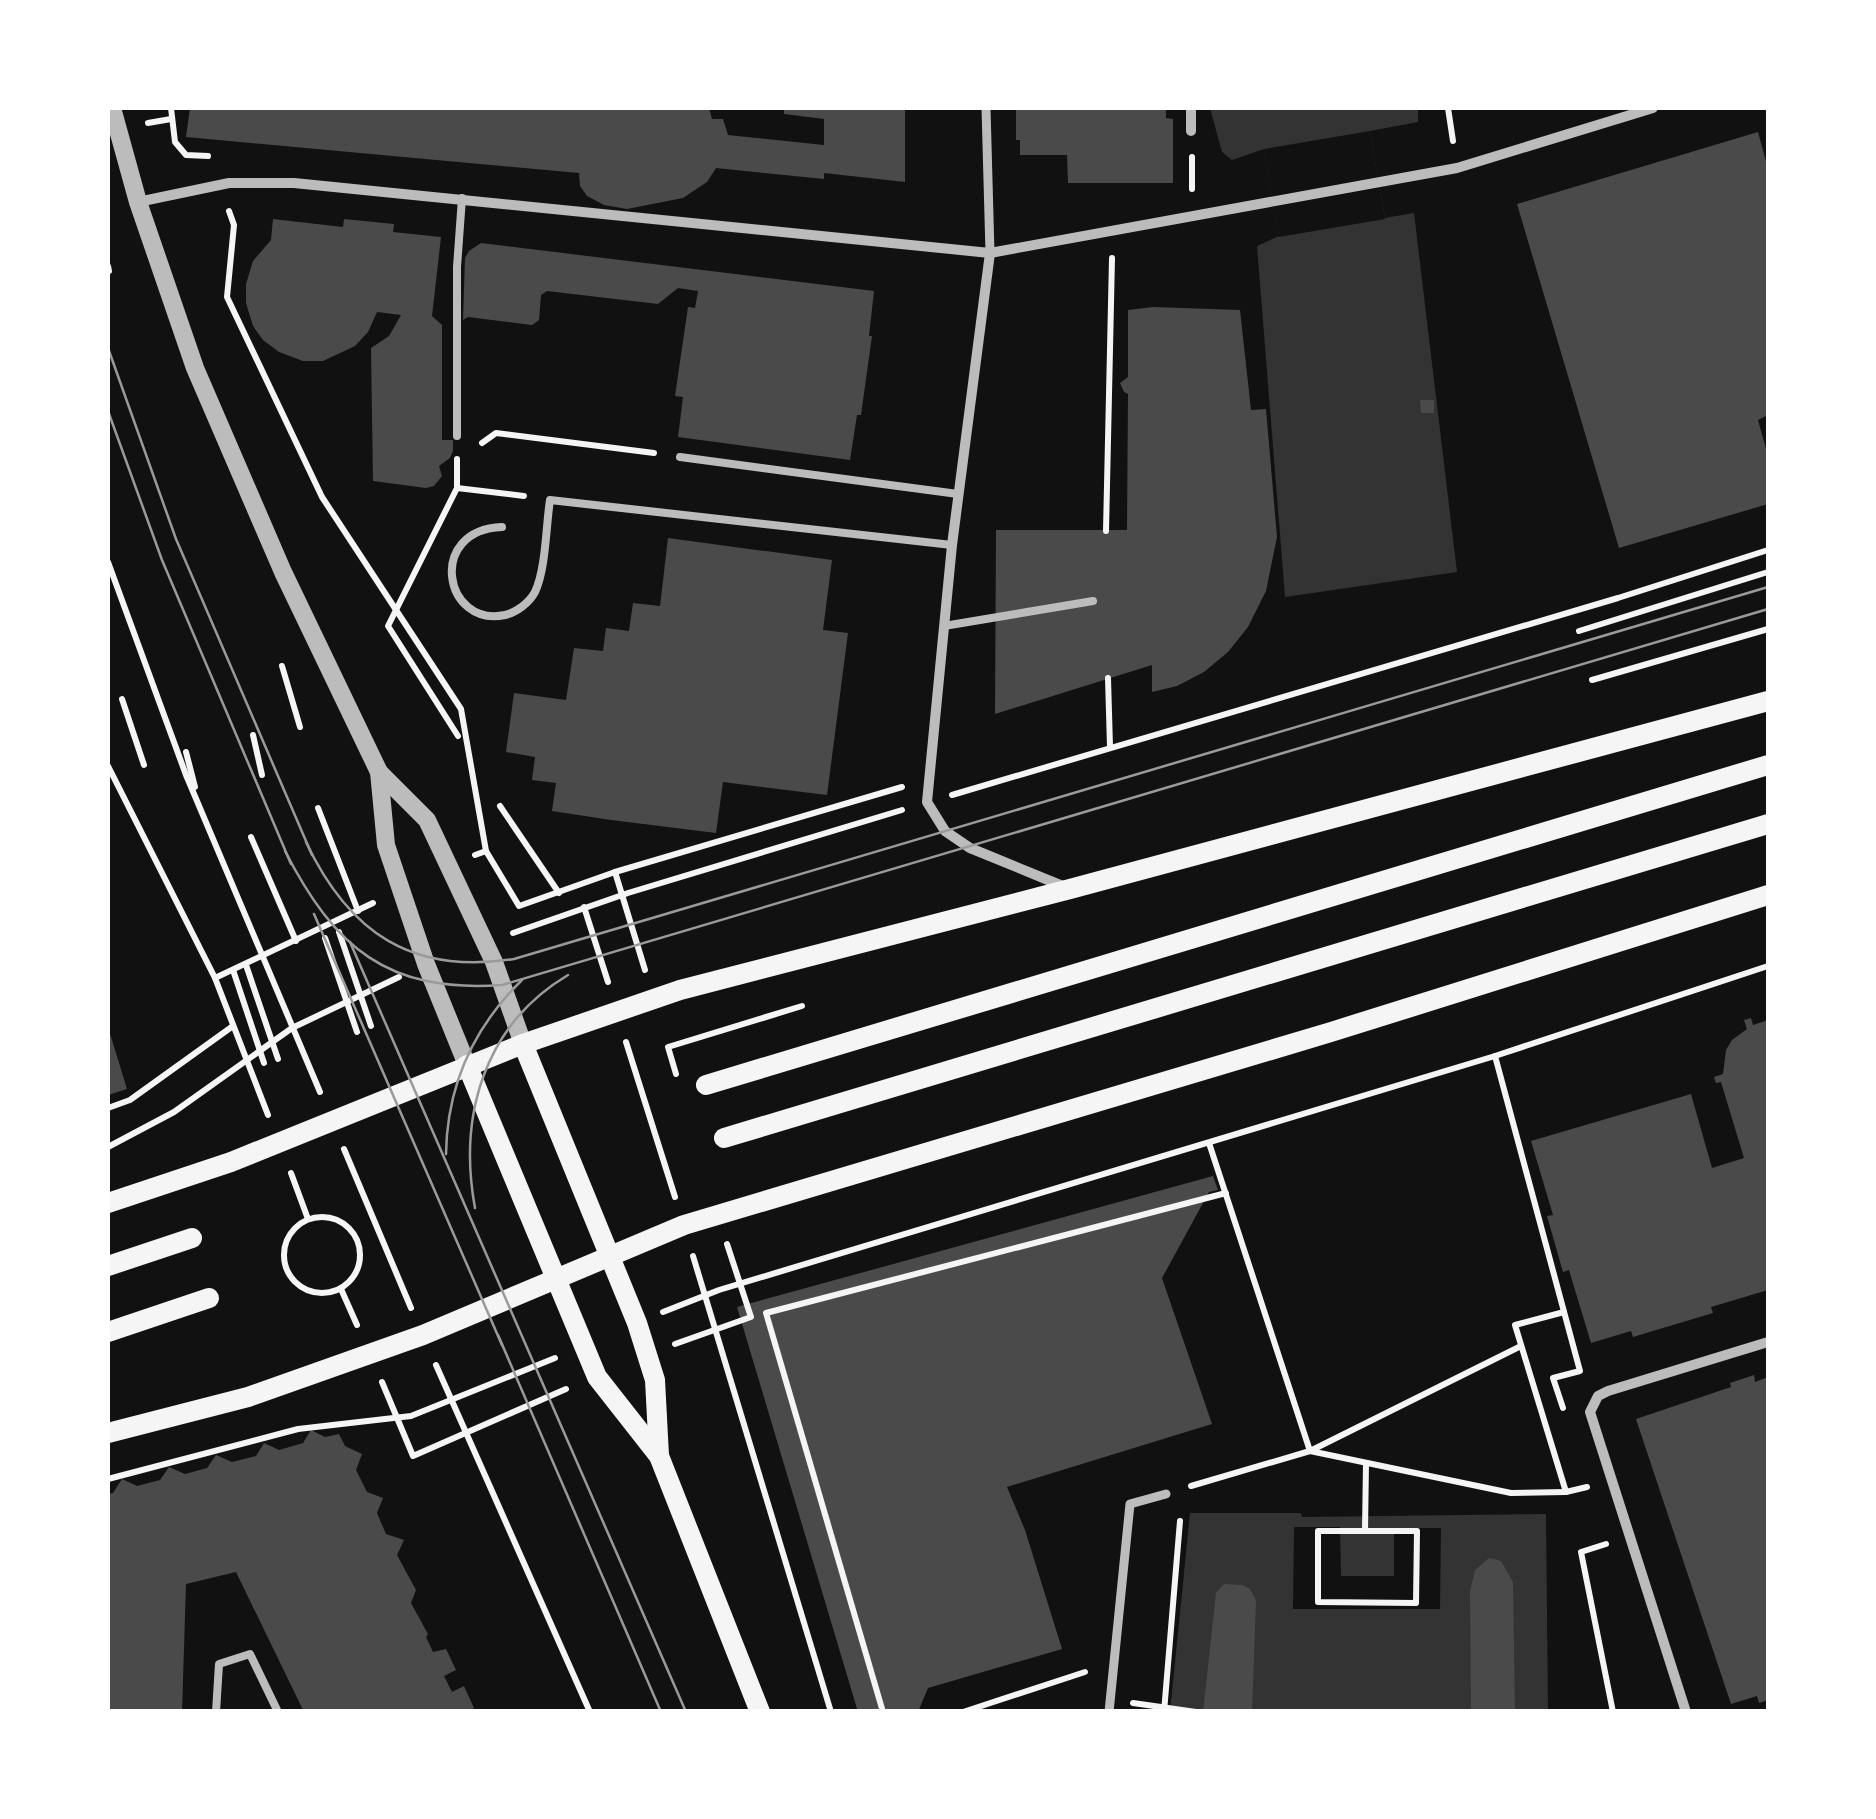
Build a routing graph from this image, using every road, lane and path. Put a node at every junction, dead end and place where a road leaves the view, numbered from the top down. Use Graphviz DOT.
graph roads {
  1 [pos="112,108"];
  2 [pos="986,108"];
  3 [pos="1191,108"];
  4 [pos="1653,108"];
  5 [pos="1191,131"];
  6 [pos="462,198"];
  7 [pos="138,202"];
  8 [pos="1193,216"];
  9 [pos="234,225"];
  10 [pos="1113,230"];
  11 [pos="990,253"];
  12 [pos="457,436"];
  13 [pos="478,446"];
  14 [pos="468,453"];
  15 [pos="680,457"];
  16 [pos="458,460"];
  17 [pos="458,488"];
  18 [pos="958,494"];
  19 [pos="550,500"];
  20 [pos="502,528"];
  21 [pos="1106,531"];
  22 [pos="952,545"];
  23 [pos="1768,550"];
  24 [pos="108,562"];
  25 [pos="1768,572"];
  26 [pos="1093,601"];
  27 [pos="397,607"];
  28 [pos="944,626"];
  29 [pos="1768,630"];
  30 [pos="1579,631"];
  31 [pos="282,666"];
  32 [pos="1108,678"];
  33 [pos="1592,680"];
  34 [pos="122,699"];
  35 [pos="1768,701"];
  36 [pos="300,726"];
  37 [pos="253,735"];
  38 [pos="458,736"];
  39 [pos="1110,747"];
  40 [pos="186,752"];
  41 [pos="1768,764"];
  42 [pos="144,765"];
  43 [pos="108,766"];
  44 [pos="379,772"];
  45 [pos="262,776"];
  46 [pos="928,778"];
  47 [pos="195,788"];
  48 [pos="927,802"];
  49 [pos="500,806"];
  50 [pos="318,808"];
  51 [pos="1768,824"];
  52 [pos="251,837"];
  53 [pos="486,850"];
  54 [pos="450,866"];
  55 [pos="616,872"];
  56 [pos="1070,889"];
  57 [pos="401,890"];
  58 [pos="559,892"];
  59 [pos="1768,894"];
  60 [pos="622,895"];
  61 [pos="358,911"];
  62 [pos="339,932"];
  63 [pos="326,938"];
  64 [pos="296,941"];
  65 [pos="263,956"];
  66 [pos="246,966"];
  67 [pos="1768,966"];
  68 [pos="233,970"];
  69 [pos="215,978"];
  70 [pos="653,998"];
  71 [pos="802,1006"];
  72 [pos="616,1009"];
  73 [pos="234,1026"];
  74 [pos="370,1026"];
  75 [pos="292,1028"];
  76 [pos="358,1032"];
  77 [pos="523,1044"];
  78 [pos="668,1047"];
  79 [pos="1495,1056"];
  80 [pos="278,1059"];
  81 [pos="247,1060"];
  82 [pos="264,1063"];
  83 [pos="467,1066"];
  84 [pos="679,1084"];
  85 [pos="706,1085"];
  86 [pos="108,1108"];
  87 [pos="332,1120"];
  88 [pos="724,1138"];
  89 [pos="278,1142"];
  90 [pos="1209,1143"];
  91 [pos="108,1147"];
  92 [pos="1226,1193"];
  93 [pos="108,1203"];
  94 [pos="718,1215"];
  95 [pos="308,1219"];
  96 [pos="684,1226"];
  97 [pos="192,1238"];
  98 [pos="609,1255"];
  99 [pos="108,1266"];
  100 [pos="556,1279"];
  101 [pos="740,1284"];
  102 [pos="341,1288"];
  103 [pos="705,1294"];
  104 [pos="209,1298"];
  105 [pos="1564,1312"];
  106 [pos="766,1314"];
  107 [pos="750,1317"];
  108 [pos="715,1327"];
  109 [pos="108,1332"];
  110 [pos="423,1335"];
  111 [pos="1768,1342"];
  112 [pos="1522,1346"];
  113 [pos="370,1354"];
  114 [pos="648,1355"];
  115 [pos="597,1376"];
  116 [pos="451,1401"];
  117 [pos="1565,1414"];
  118 [pos="397,1418"];
  119 [pos="465,1432"];
  120 [pos="108,1433"];
  121 [pos="1310,1451"];
  122 [pos="659,1456"];
  123 [pos="1366,1463"];
  124 [pos="1582,1469"];
  125 [pos="108,1479"];
  126 [pos="1179,1490"];
  127 [pos="1566,1492"];
  128 [pos="1166,1494"];
  129 [pos="1180,1521"];
  130 [pos="1365,1531"];
  131 [pos="1606,1543"];
  132 [pos="1114,1663"];
  133 [pos="1149,1705"];
  134 [pos="1166,1709"];
  135 [pos="216,1712"];
  136 [pos="278,1712"];
  137 [pos="590,1712"];
  138 [pos="760,1712"];
  139 [pos="830,1712"];
  140 [pos="883,1712"];
  141 [pos="963,1712"];
  142 [pos="1109,1712"];
  143 [pos="1196,1712"];
  144 [pos="1613,1712"];
  145 [pos="1686,1712"];
  1 -- 7 [label="street"];
  2 -- 11 [label="street"];
  3 -- 5 [label="street"];
  4 -- 8 [label="street"];
  5 -- 8 [label="path"];
  6 -- 7 [label="street"];
  6 -- 11 [label="street"];
  6 -- 12 [label="lane"];
  7 -- 44 [label="street"];
  8 -- 10 [label="street"];
  9 -- 27 [label="path"];
  10 -- 11 [label="street"];
  10 -- 21 [label="path"];
  11 -- 18 [label="street"];
  12 -- 16 [label="path"];
  13 -- 15 [label="path"];
  14 -- 16 [label="path"];
  15 -- 18 [label="lane"];
  16 -- 17 [label="path"];
  17 -- 19 [label="path"];
  17 -- 27 [label="path"];
  18 -- 22 [label="street"];
  19 -- 20 [label="lane"];
  19 -- 22 [label="lane"];
  22 -- 28 [label="street"];
  23 -- 39 [label="path"];
  24 -- 65 [label="path"];
  25 -- 30 [label="path"];
  26 -- 28 [label="lane"];
  27 -- 38 [label="path"];
  27 -- 53 [label="path"];
  28 -- 46 [label="street"];
  29 -- 33 [label="path"];
  31 -- 36 [label="path"];
  32 -- 39 [label="path"];
  34 -- 42 [label="path"];
  35 -- 56 [label="main road"];
  37 -- 45 [label="path"];
  39 -- 48 [label="path"];
  40 -- 47 [label="path"];
  41 -- 85 [label="main road"];
  43 -- 69 [label="path"];
  44 -- 54 [label="street"];
  44 -- 57 [label="street"];
  46 -- 48 [label="street"];
  46 -- 55 [label="path"];
  48 -- 56 [label="street"];
  48 -- 60 [label="path"];
  49 -- 58 [label="path"];
  50 -- 61 [label="path"];
  51 -- 88 [label="main road"];
  52 -- 64 [label="path"];
  53 -- 54 [label="path"];
  53 -- 58 [label="path"];
  54 -- 77 [label="street"];
  55 -- 58 [label="path"];
  55 -- 60 [label="path"];
  56 -- 70 [label="main road"];
  57 -- 61 [label="path"];
  57 -- 83 [label="street"];
  59 -- 94 [label="main road"];
  60 -- 70 [label="path"];
  60 -- 72 [label="path"];
  61 -- 64 [label="path"];
  62 -- 74 [label="path"];
  63 -- 76 [label="path"];
  64 -- 65 [label="path"];
  65 -- 69 [label="path"];
  65 -- 75 [label="path"];
  66 -- 80 [label="path"];
  67 -- 79 [label="path"];
  68 -- 82 [label="path"];
  69 -- 73 [label="path"];
  70 -- 72 [label="main road"];
  70 -- 78 [label="path"];
  71 -- 78 [label="path"];
  72 -- 77 [label="main road"];
  72 -- 96 [label="path"];
  73 -- 81 [label="path"];
  73 -- 86 [label="path"];
  75 -- 81 [label="path"];
  75 -- 87 [label="path"];
  77 -- 83 [label="main road"];
  77 -- 98 [label="main road"];
  78 -- 84 [label="path"];
  79 -- 90 [label="path"];
  79 -- 105 [label="path"];
  81 -- 89 [label="path"];
  81 -- 91 [label="path"];
  83 -- 87 [label="main road"];
  83 -- 100 [label="main road"];
  87 -- 89 [label="main road"];
  87 -- 110 [label="path"];
  89 -- 93 [label="main road"];
  89 -- 95 [label="path"];
  90 -- 92 [label="path"];
  90 -- 101 [label="path"];
  92 -- 106 [label="path"];
  92 -- 121 [label="path"];
  94 -- 96 [label="main road"];
  94 -- 101 [label="path"];
  95 -- 102 [label="path"];
  95 -- 102 [label="path"];
  96 -- 98 [label="main road"];
  96 -- 103 [label="path"];
  97 -- 99 [label="main road"];
  98 -- 100 [label="main road"];
  98 -- 114 [label="main road"];
  100 -- 110 [label="main road"];
  100 -- 115 [label="main road"];
  101 -- 103 [label="path"];
  101 -- 107 [label="path"];
  102 -- 113 [label="path"];
  103 -- 108 [label="path"];
  104 -- 109 [label="main road"];
  105 -- 112 [label="path"];
  105 -- 117 [label="path"];
  106 -- 107 [label="path"];
  106 -- 140 [label="path"];
  107 -- 108 [label="path"];
  108 -- 114 [label="path"];
  108 -- 139 [label="path"];
  110 -- 113 [label="main road"];
  110 -- 116 [label="path"];
  111 -- 145 [label="street"];
  112 -- 121 [label="path"];
  112 -- 127 [label="path"];
  113 -- 118 [label="path"];
  113 -- 120 [label="main road"];
  114 -- 122 [label="main road"];
  115 -- 119 [label="path"];
  115 -- 122 [label="main road"];
  116 -- 118 [label="path"];
  116 -- 119 [label="path"];
  118 -- 119 [label="path"];
  118 -- 125 [label="path"];
  119 -- 137 [label="path"];
  121 -- 123 [label="path"];
  121 -- 126 [label="path"];
  122 -- 138 [label="main road"];
  123 -- 127 [label="path"];
  123 -- 130 [label="path"];
  124 -- 127 [label="path"];
  128 -- 132 [label="street"];
  129 -- 134 [label="path"];
  130 -- 130 [label="path"];
  131 -- 144 [label="path"];
  132 -- 141 [label="path"];
  132 -- 142 [label="street"];
  133 -- 134 [label="path"];
  134 -- 143 [label="path"];
  135 -- 136 [label="lane"];
}
